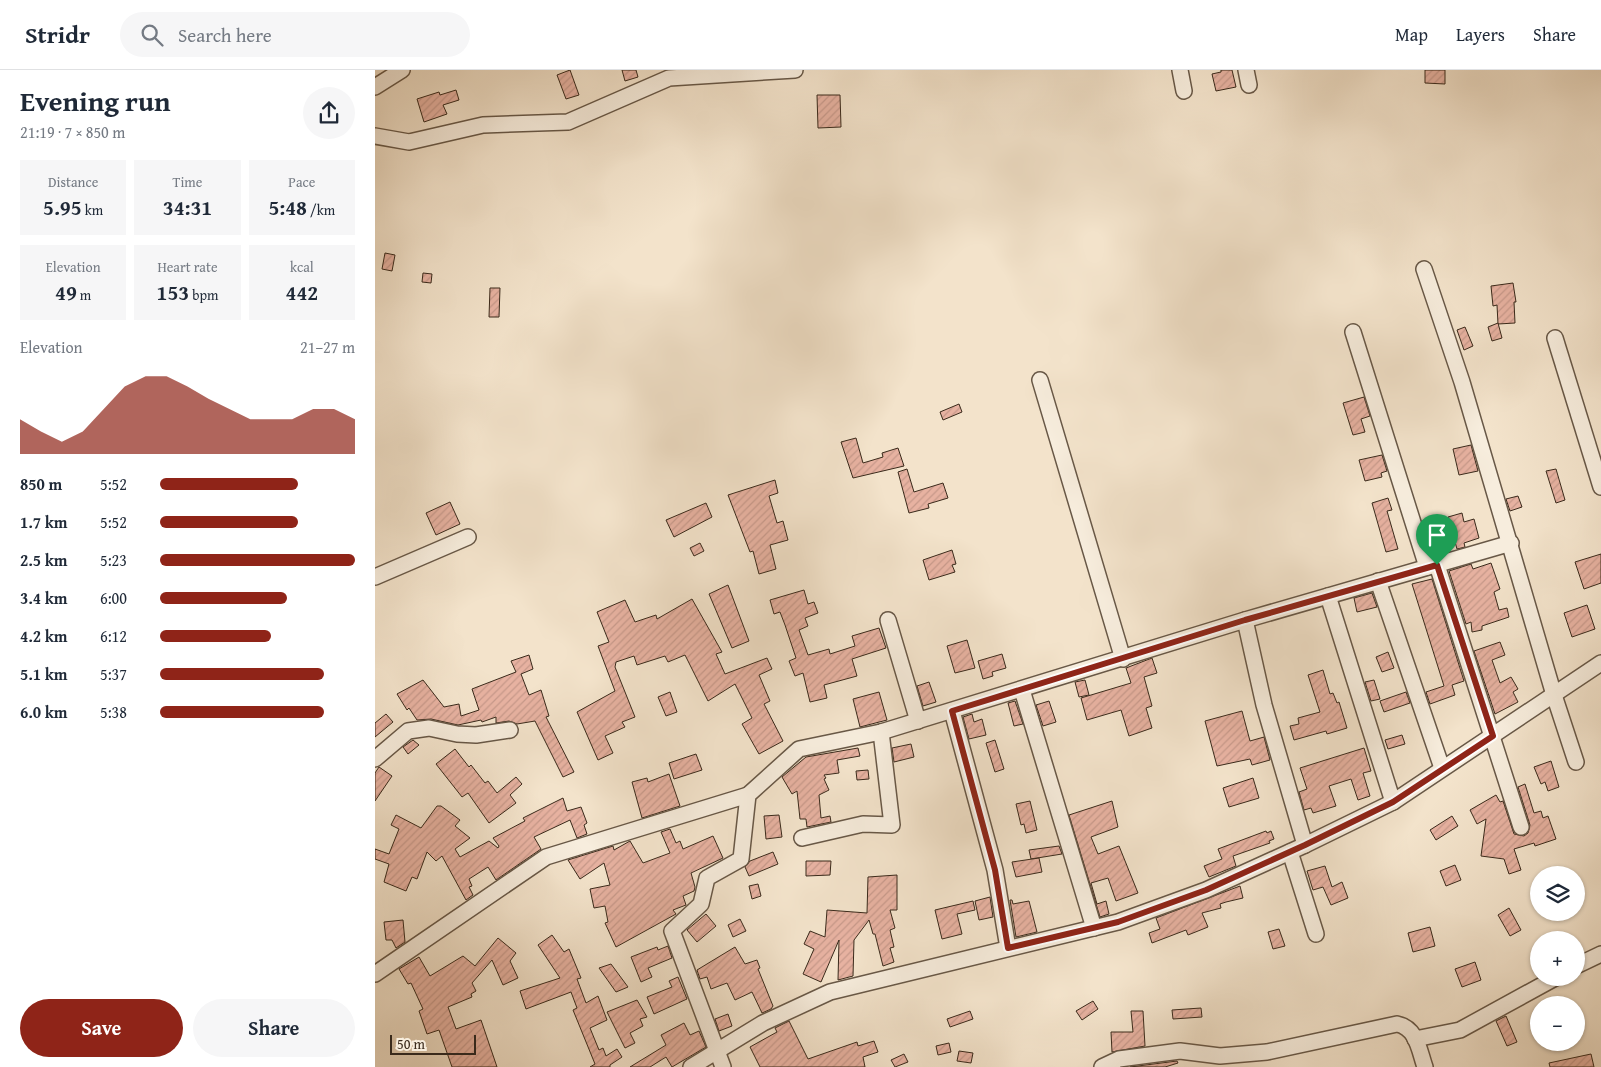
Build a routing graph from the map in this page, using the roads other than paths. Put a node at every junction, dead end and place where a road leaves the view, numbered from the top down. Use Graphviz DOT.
graph roads {
  1 [pos="402,70"];
  2 [pos="795,70"];
  3 [pos="1180,70"];
  4 [pos="1246,70"];
  5 [pos="1249,85"];
  6 [pos="375,87"];
  7 [pos="1184,91"];
  8 [pos="375,136"];
  9 [pos="1425,268"];
  10 [pos="1353,332"];
  11 [pos="1555,338"];
  12 [pos="1040,380"];
  13 [pos="1601,487"];
  14 [pos="468,537"];
  15 [pos="1511,543"];
  16 [pos="1432,566"];
  17 [pos="375,577"];
  18 [pos="1378,582"];
  19 [pos="1328,596"];
  20 [pos="888,620"];
  21 [pos="1245,620"];
  22 [pos="1123,659"];
  23 [pos="1601,663"];
  24 [pos="1022,690"];
  25 [pos="1554,695"];
  26 [pos="952,711"];
  27 [pos="918,721"];
  28 [pos="510,730"];
  29 [pos="881,732"];
  30 [pos="1493,736"];
  31 [pos="375,759"];
  32 [pos="1576,762"];
  33 [pos="1442,768"];
  34 [pos="748,795"];
  35 [pos="1393,802"];
  36 [pos="1521,827"];
  37 [pos="802,838"];
  38 [pos="1305,845"];
  39 [pos="1290,852"];
  40 [pos="1094,928"];
  41 [pos="1316,934"];
  42 [pos="1008,948"];
  43 [pos="1601,954"];
  44 [pos="1585,962"];
  45 [pos="375,974"];
  46 [pos="1540,986"];
  47 [pos="1415,1039"];
  48 [pos="717,1050"];
  49 [pos="691,1067"];
  50 [pos="723,1067"];
  51 [pos="1102,1067"];
  52 [pos="1425,1067"];
  1 -- 6 [label="street"];
  2 -- 8 [label="street"];
  3 -- 7 [label="street"];
  4 -- 5 [label="street"];
  9 -- 15 [label="street"];
  10 -- 16 [label="street"];
  11 -- 13 [label="street"];
  12 -- 22 [label="street"];
  14 -- 17 [label="street"];
  15 -- 16 [label="street"];
  15 -- 25 [label="street"];
  16 -- 18 [label="street"];
  16 -- 30 [label="street"];
  18 -- 19 [label="street"];
  18 -- 33 [label="street"];
  19 -- 21 [label="street"];
  19 -- 35 [label="street"];
  20 -- 27 [label="street"];
  21 -- 22 [label="street"];
  21 -- 38 [label="street"];
  22 -- 24 [label="street"];
  23 -- 25 [label="street"];
  24 -- 26 [label="street"];
  24 -- 40 [label="street"];
  25 -- 30 [label="street"];
  25 -- 32 [label="street"];
  26 -- 27 [label="street"];
  26 -- 42 [label="street"];
  27 -- 29 [label="street"];
  28 -- 31 [label="street"];
  29 -- 34 [label="street"];
  29 -- 37 [label="street"];
  30 -- 33 [label="street"];
  30 -- 36 [label="street"];
  33 -- 35 [label="street"];
  34 -- 45 [label="street"];
  34 -- 48 [label="street"];
  35 -- 38 [label="street"];
  38 -- 39 [label="street"];
  39 -- 40 [label="street"];
  39 -- 41 [label="street"];
  40 -- 42 [label="street"];
  42 -- 48 [label="street"];
  43 -- 44 [label="street"];
  46 -- 47 [label="street"];
  47 -- 51 [label="street"];
  47 -- 52 [label="street"];
  48 -- 49 [label="street"];
  48 -- 50 [label="street"];
}
